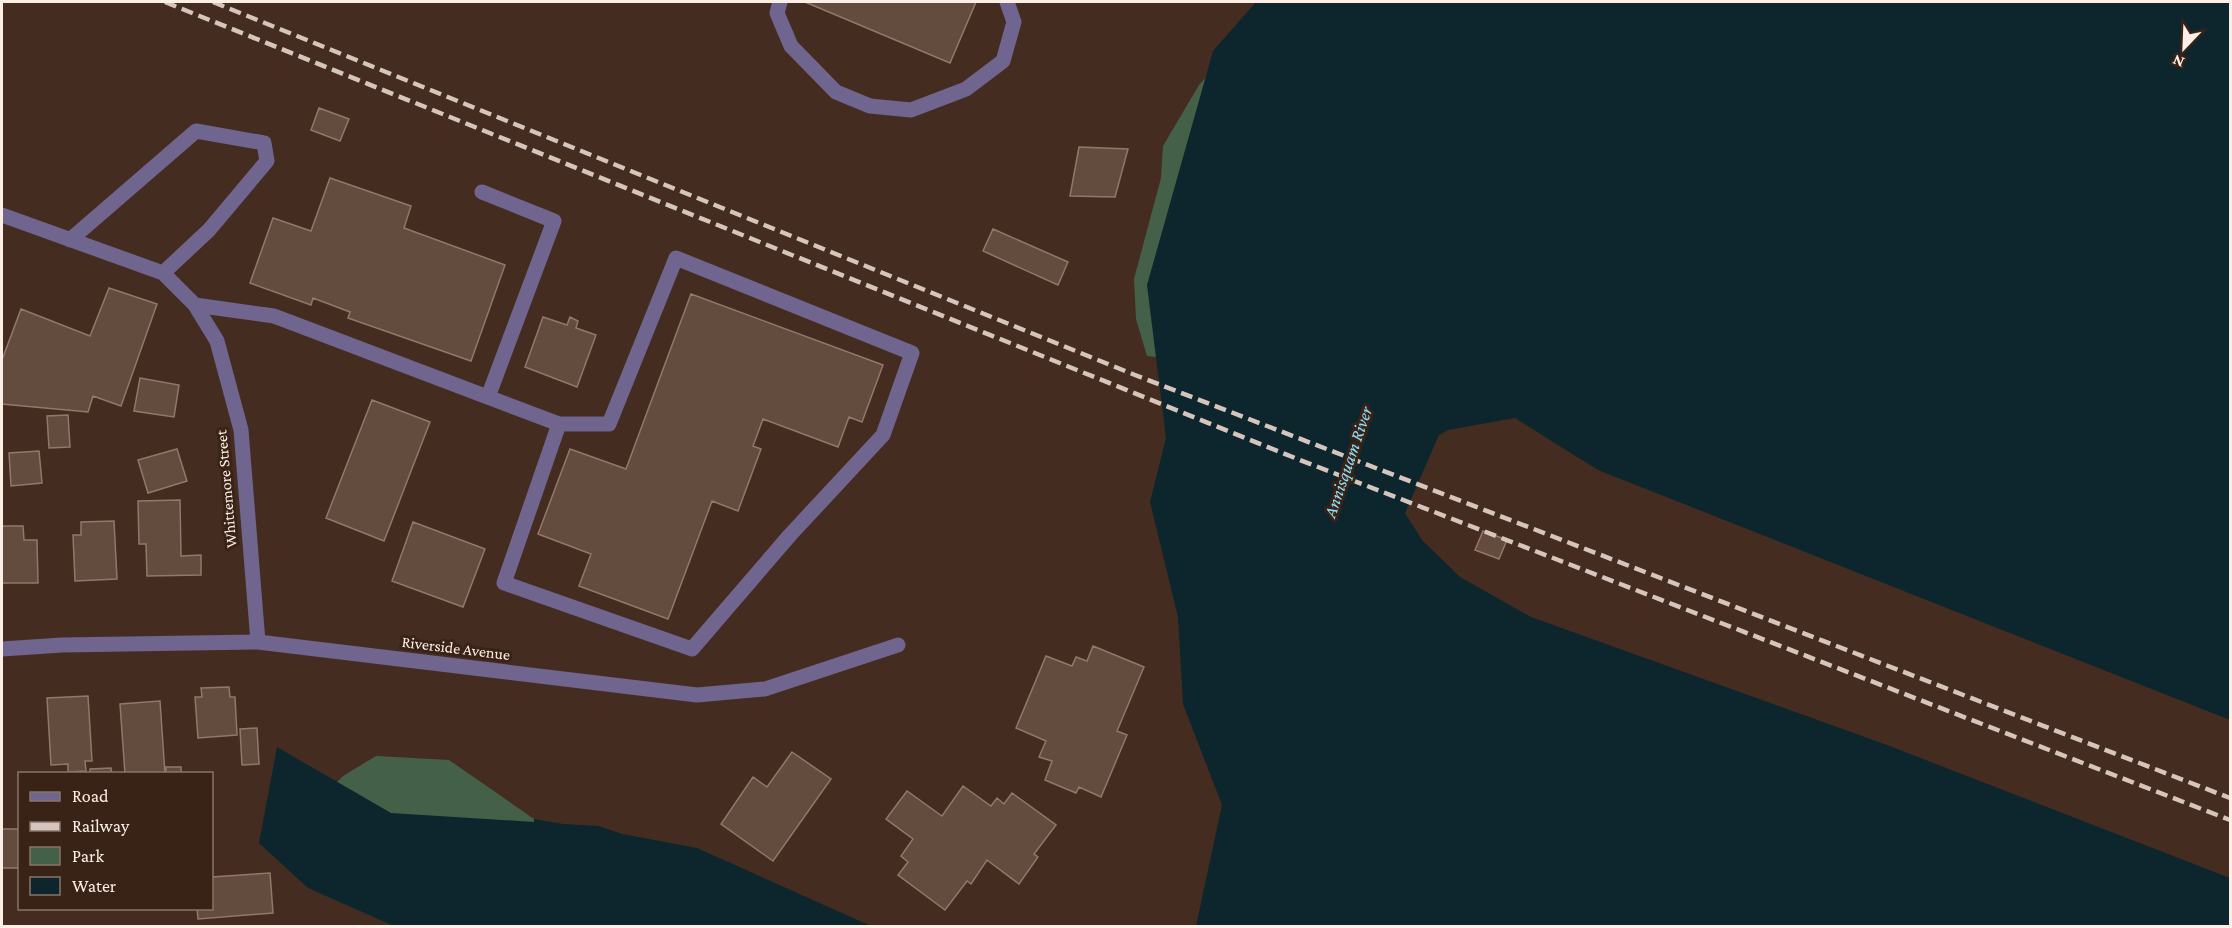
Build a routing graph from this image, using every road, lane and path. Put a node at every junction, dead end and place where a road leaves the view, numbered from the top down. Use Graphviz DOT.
graph roads {
  1 [pos="780,2"];
  2 [pos="1008,2"];
  3 [pos="482,192"];
  4 [pos="2,215"];
  5 [pos="70,240"];
  6 [pos="163,273"];
  7 [pos="195,305"];
  8 [pos="488,397"];
  9 [pos="559,424"];
  10 [pos="258,642"];
  11 [pos="898,645"];
  12 [pos="2,649"];
  1 -- 2 [label="street"];
  3 -- 8 [label="street"];
  4 -- 5 [label="street, Whittemore Street"];
  5 -- 6 [label="street, Whittemore Street"];
  5 -- 6 [label="street"];
  6 -- 7 [label="street, Whittemore Street"];
  7 -- 8 [label="street"];
  7 -- 10 [label="street, Whittemore Street"];
  8 -- 9 [label="street"];
  9 -- 9 [label="street"];
  10 -- 11 [label="street, Riverside Avenue"];
  10 -- 12 [label="street, Riverside Avenue"];
}
